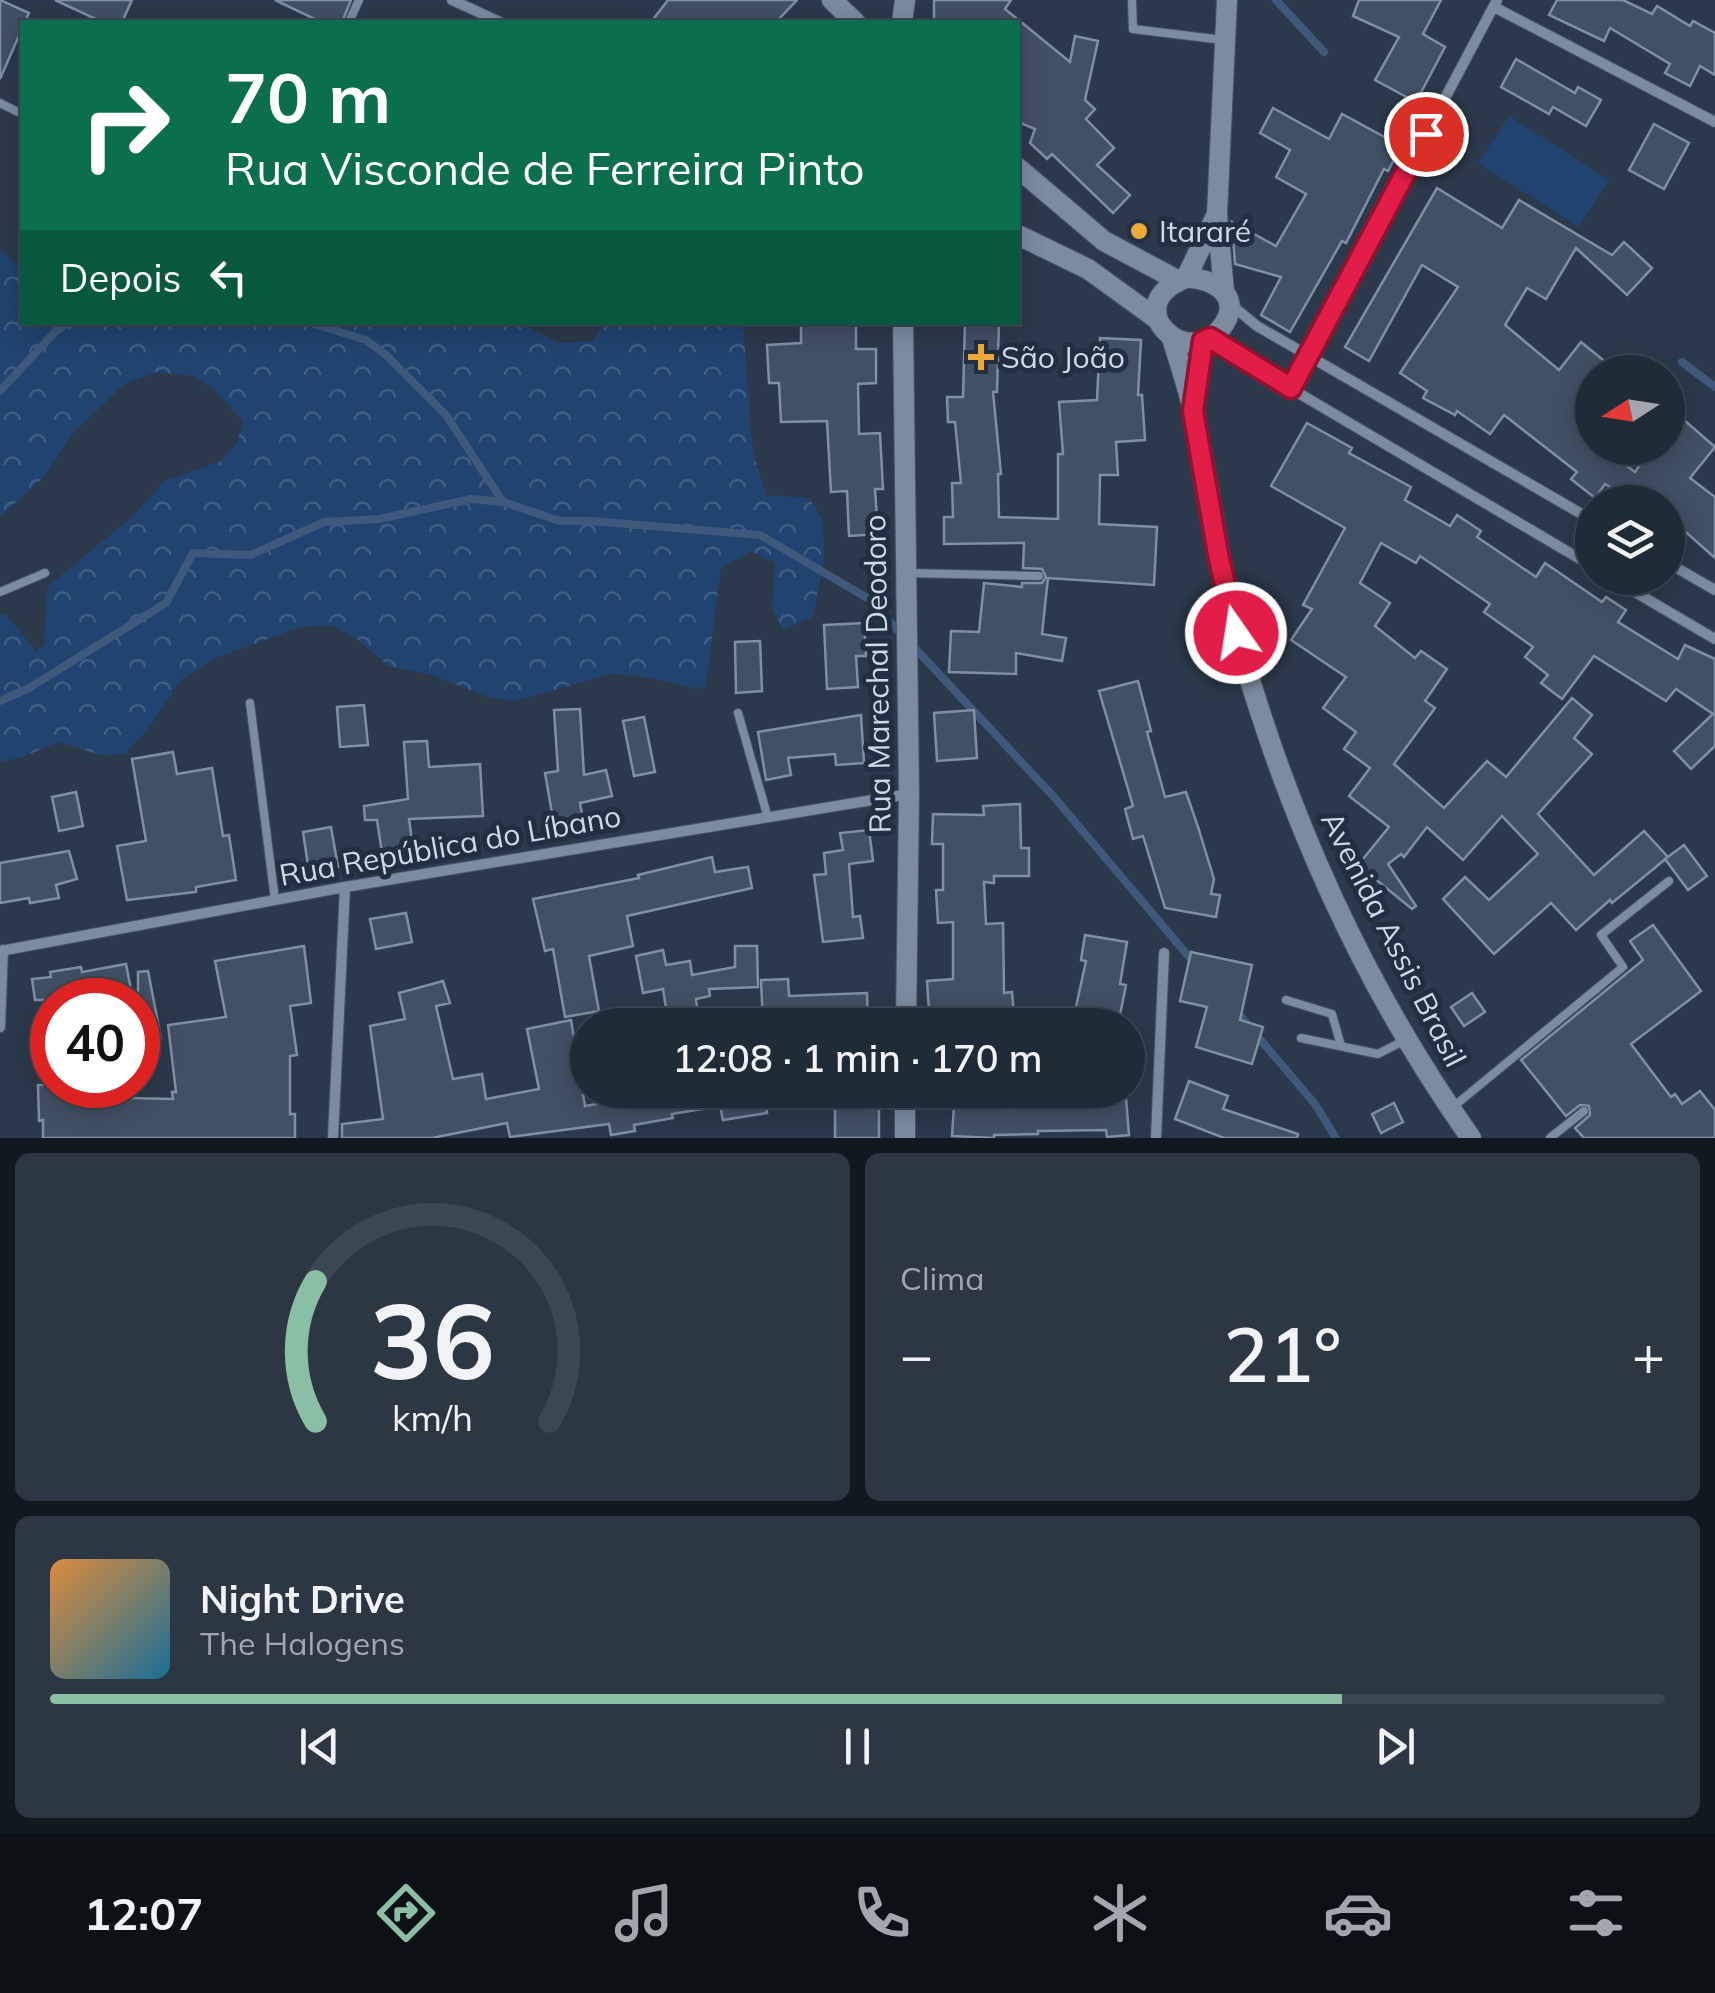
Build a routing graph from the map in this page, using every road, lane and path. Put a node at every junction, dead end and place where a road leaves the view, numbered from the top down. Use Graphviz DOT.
graph roads {
  1 [pos="452,0"];
  2 [pos="832,0"];
  3 [pos="1132,0"];
  4 [pos="1226,0"];
  5 [pos="1496,3"];
  6 [pos="496,20"];
  7 [pos="853,20"];
  8 [pos="1225,40"];
  9 [pos="1715,122"];
  10 [pos="1020,170"];
  11 [pos="1217,214"];
  12 [pos="1020,235"];
  13 [pos="1182,279"];
  14 [pos="1227,297"];
  15 [pos="1156,319"];
  16 [pos="903,325"];
  17 [pos="1172,338"];
  18 [pos="1206,339"];
  19 [pos="1308,356"];
  20 [pos="1291,388"];
  21 [pos="1193,411"];
  22 [pos="1575,510"];
  23 [pos="1575,556"];
  24 [pos="45,573"];
  25 [pos="1685,573"];
  26 [pos="906,574"];
  27 [pos="1039,576"];
  28 [pos="1715,590"];
  29 [pos="0,592"];
  30 [pos="1640,595"];
  31 [pos="1715,622"];
  32 [pos="1710,636"];
  33 [pos="250,703"];
  34 [pos="738,713"];
  35 [pos="909,794"];
  36 [pos="768,818"];
  37 [pos="1669,881"];
  38 [pos="345,887"];
  39 [pos="275,900"];
  40 [pos="2,951"];
  41 [pos="1164,953"];
  42 [pos="1286,1000"];
  43 [pos="906,1008"];
  44 [pos="0,1027"];
  45 [pos="1301,1038"];
  46 [pos="1406,1039"];
  47 [pos="1341,1046"];
  48 [pos="905,1108"];
  49 [pos="1451,1109"];
  50 [pos="1584,1111"];
  51 [pos="333,1138"];
  52 [pos="904,1138"];
  53 [pos="1156,1138"];
  54 [pos="1471,1138"];
  55 [pos="1550,1138"];
  1 -- 6 [label="street"];
  2 -- 7 [label="street"];
  3 -- 8 [label="lane"];
  4 -- 8 [label="street"];
  5 -- 9 [label="street"];
  5 -- 19 [label="street"];
  8 -- 11 [label="street"];
  10 -- 13 [label="street"];
  11 -- 13 [label="street"];
  11 -- 14 [label="street"];
  12 -- 15 [label="street"];
  13 -- 14 [label="street"];
  13 -- 15 [label="street"];
  14 -- 18 [label="street"];
  14 -- 19 [label="street"];
  15 -- 17 [label="street"];
  16 -- 26 [label="street, Rua Marechal Deodoro"];
  17 -- 18 [label="street"];
  17 -- 21 [label="street, Avenida Assis Brasil"];
  18 -- 20 [label="street"];
  18 -- 21 [label="street, Avenida Assis Brasil"];
  19 -- 20 [label="street"];
  19 -- 22 [label="street"];
  20 -- 23 [label="street"];
  21 -- 46 [label="street, Avenida Assis Brasil"];
  24 -- 29 [label="lane"];
  25 -- 28 [label="street"];
  26 -- 27 [label="lane"];
  26 -- 35 [label="street, Rua Marechal Deodoro"];
  30 -- 32 [label="street"];
  31 -- 32 [label="street"];
  33 -- 39 [label="lane"];
  34 -- 36 [label="lane"];
  35 -- 36 [label="street, Rua República do Líbano"];
  35 -- 43 [label="street, Rua Marechal Deodoro"];
  36 -- 38 [label="street, Rua República do Líbano"];
  37 -- 49 [label="lane"];
  38 -- 39 [label="street, Rua República do Líbano"];
  38 -- 51 [label="street"];
  39 -- 40 [label="street, Rua República do Líbano"];
  40 -- 44 [label="street"];
  41 -- 53 [label="street"];
  42 -- 47 [label="lane"];
  45 -- 47 [label="lane"];
  46 -- 47 [label="lane"];
  46 -- 49 [label="street, Avenida Assis Brasil"];
  48 -- 52 [label="street"];
  49 -- 54 [label="street, Avenida Assis Brasil"];
  50 -- 55 [label="lane"];
}
